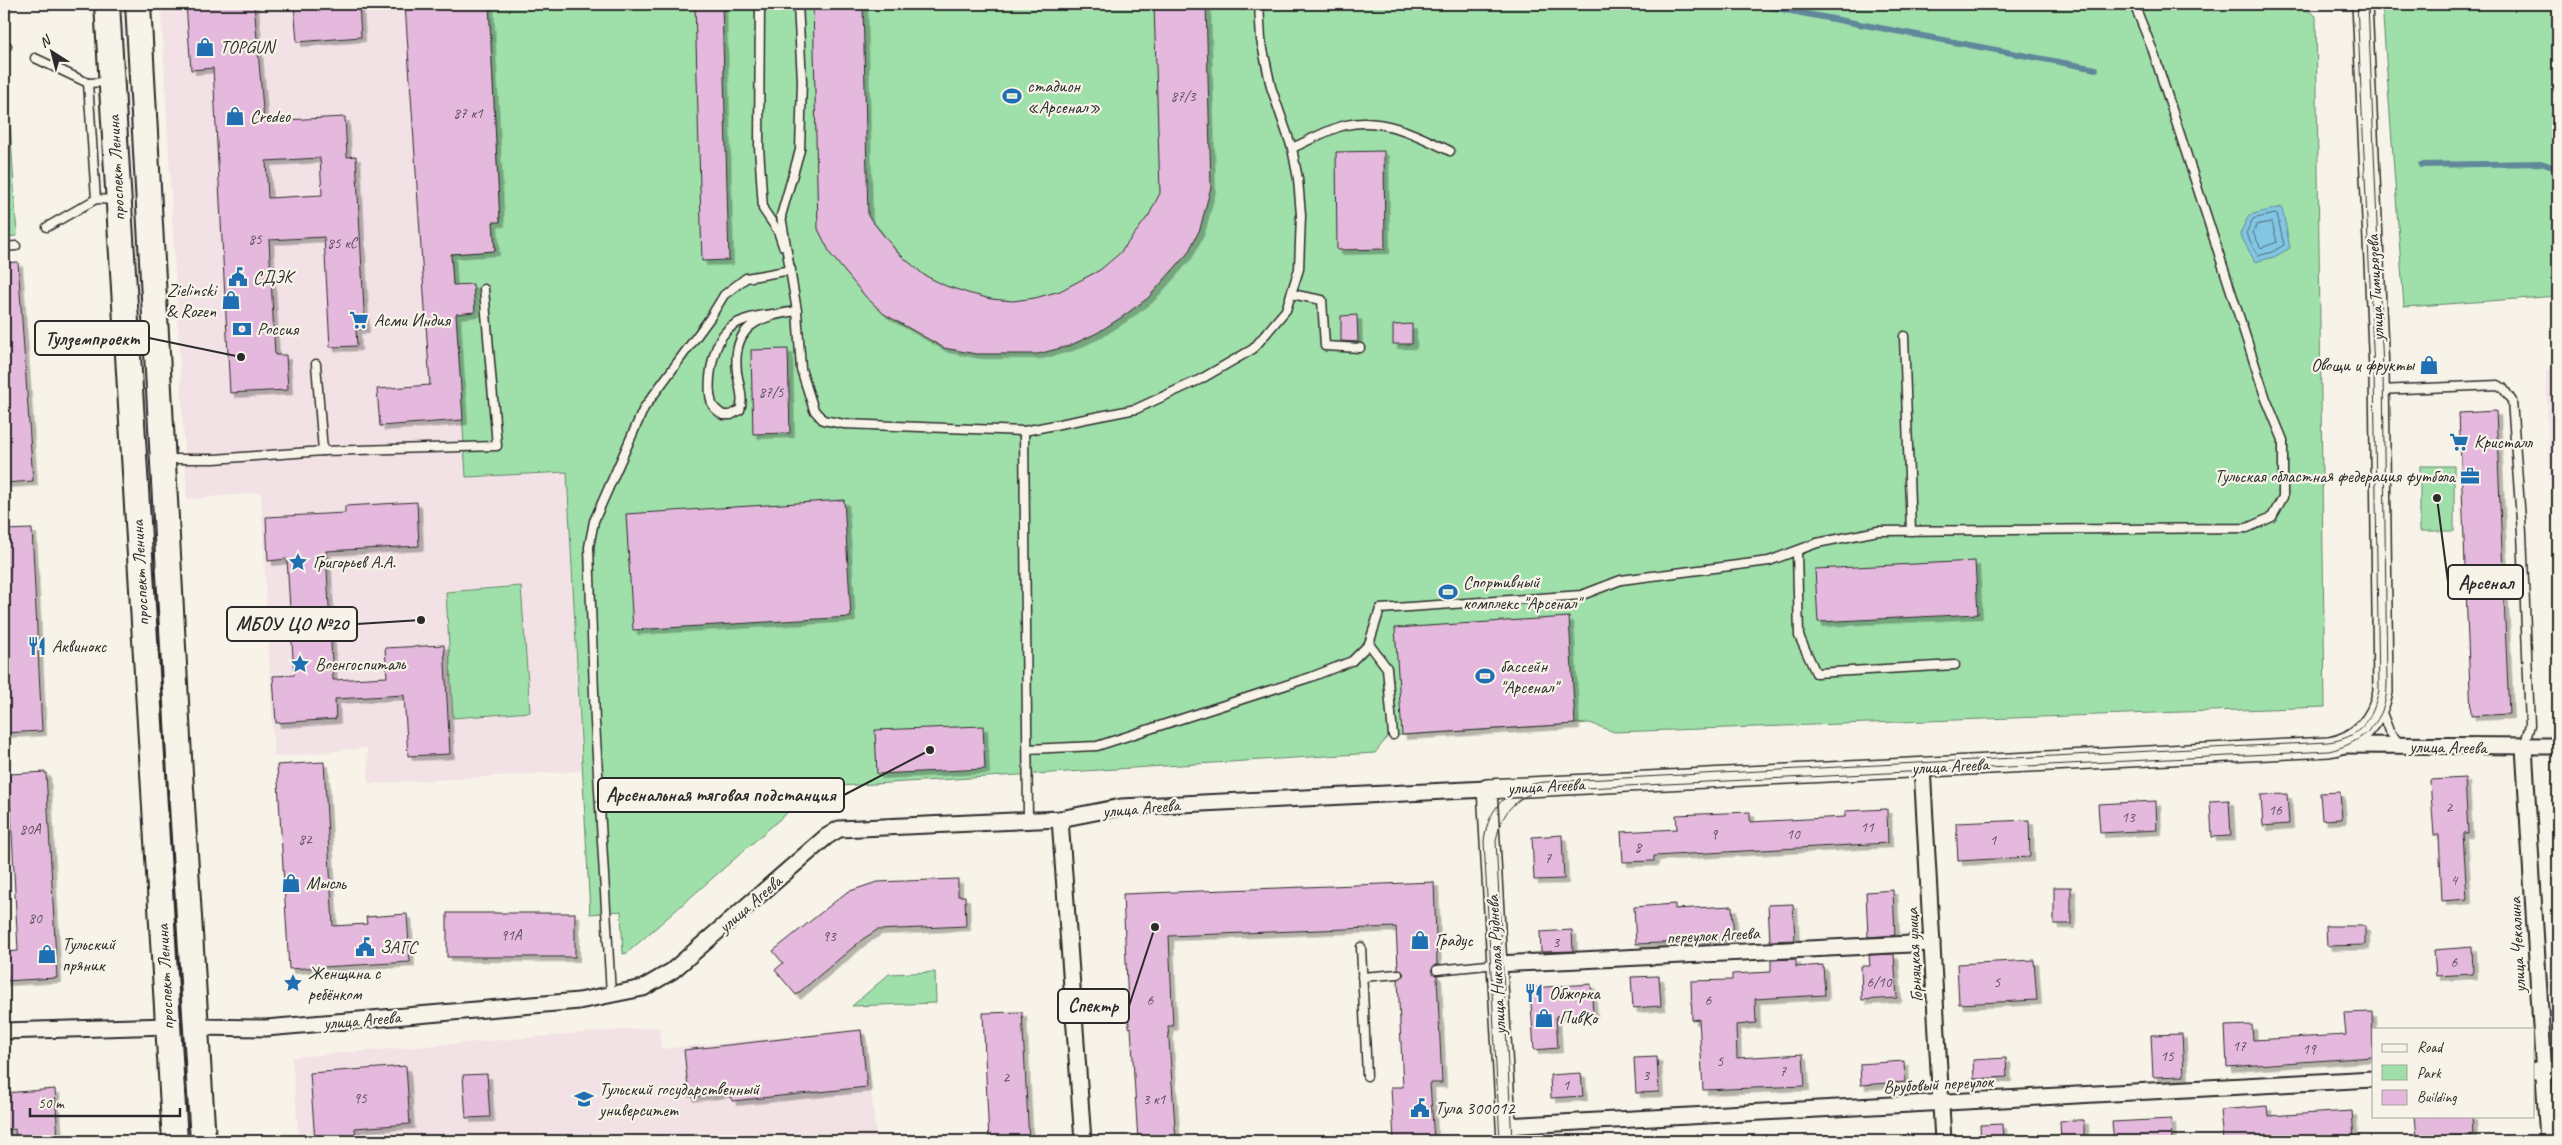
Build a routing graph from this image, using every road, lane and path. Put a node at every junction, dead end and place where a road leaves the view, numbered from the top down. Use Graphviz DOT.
graph roads {
  1 [pos="106,4"];
  2 [pos="138,4"];
  3 [pos="760,4"];
  4 [pos="798,4"];
  5 [pos="1259,4"];
  6 [pos="2134,4"];
  7 [pos="2362,4"];
  8 [pos="35,58"];
  9 [pos="111,82"];
  10 [pos="88,83"];
  11 [pos="1292,148"];
  12 [pos="1450,151"];
  13 [pos="107,200"];
  14 [pos="47,228"];
  15 [pos="16,246"];
  16 [pos="4,247"];
  17 [pos="791,270"];
  18 [pos="484,289"];
  19 [pos="1291,294"];
  20 [pos="797,311"];
  21 [pos="773,314"];
  22 [pos="1904,336"];
  23 [pos="1360,348"];
  24 [pos="316,364"];
  25 [pos="2379,390"];
  26 [pos="1024,432"];
  27 [pos="323,451"];
  28 [pos="163,459"];
  29 [pos="1911,531"];
  30 [pos="1796,551"];
  31 [pos="1369,644"];
  32 [pos="1955,665"];
  33 [pos="2382,699"];
  34 [pos="1393,736"];
  35 [pos="2338,746"];
  36 [pos="2403,746"];
  37 [pos="2558,746"];
  38 [pos="2524,747"];
  39 [pos="1028,749"];
  40 [pos="1922,767"];
  41 [pos="1487,789"];
  42 [pos="1028,819"];
  43 [pos="1060,819"];
  44 [pos="1932,943"];
  45 [pos="1361,947"];
  46 [pos="1497,964"];
  47 [pos="1437,970"];
  48 [pos="1398,974"];
  49 [pos="1362,977"];
  50 [pos="611,994"];
  51 [pos="167,1026"];
  52 [pos="195,1027"];
  53 [pos="4,1031"];
  54 [pos="2545,1069"];
  55 [pos="1367,1076"];
  56 [pos="2372,1079"];
  57 [pos="1940,1103"];
  58 [pos="1506,1134"];
  59 [pos="175,1141"];
  60 [pos="203,1141"];
  61 [pos="1083,1141"];
  62 [pos="1942,1141"];
  63 [pos="2548,1141"];
  1 -- 9 [label="main road, проспект Ленина"];
  2 -- 28 [label="main road, проспект Ленина"];
  3 -- 17 [label="lane"];
  4 -- 17 [label="lane"];
  5 -- 11 [label="lane"];
  6 -- 29 [label="lane"];
  7 -- 25 [label="street, улица Тимирязева"];
  8 -- 10 [label="lane"];
  9 -- 10 [label="lane"];
  9 -- 13 [label="main road, проспект Ленина"];
  10 -- 13 [label="lane"];
  11 -- 12 [label="lane"];
  11 -- 19 [label="lane"];
  13 -- 14 [label="lane"];
  13 -- 51 [label="main road, проспект Ленина"];
  15 -- 16 [label="lane"];
  17 -- 20 [label="lane"];
  17 -- 50 [label="lane"];
  18 -- 27 [label="lane"];
  19 -- 23 [label="lane"];
  19 -- 26 [label="lane"];
  20 -- 21 [label="lane"];
  20 -- 26 [label="lane"];
  21 -- 21 [label="lane"];
  22 -- 29 [label="lane"];
  24 -- 27 [label="lane"];
  25 -- 33 [label="street, улица Тимирязева"];
  25 -- 38 [label="lane"];
  26 -- 39 [label="lane"];
  27 -- 28 [label="lane"];
  28 -- 52 [label="main road, проспект Ленина"];
  29 -- 30 [label="lane"];
  30 -- 31 [label="lane"];
  30 -- 32 [label="lane"];
  31 -- 34 [label="lane"];
  31 -- 39 [label="lane"];
  33 -- 35 [label="street, улица Агеева"];
  33 -- 36 [label="lane"];
  35 -- 36 [label="street, улица Агеева"];
  35 -- 40 [label="street, улица Агеева"];
  36 -- 38 [label="street, улица Агеева"];
  37 -- 38 [label="street, улица Агеева"];
  38 -- 54 [label="street, улица Чекалина"];
  39 -- 42 [label="lane"];
  40 -- 41 [label="street, улица Агеева"];
  40 -- 44 [label="street, Горняцкая улица"];
  41 -- 43 [label="street, улица Агеева"];
  41 -- 46 [label="street, улица Николая Руднева"];
  42 -- 43 [label="street, улица Агеева"];
  42 -- 50 [label="street, улица Агеева"];
  43 -- 61 [label="street"];
  44 -- 46 [label="street, переулок Агеева"];
  44 -- 57 [label="street, Горняцкая улица"];
  45 -- 49 [label="lane"];
  46 -- 47 [label="lane"];
  46 -- 58 [label="street, улица Николая Руднева"];
  48 -- 49 [label="lane"];
  49 -- 55 [label="lane"];
  50 -- 52 [label="street, улица Агеева"];
  51 -- 52 [label="main road, улица Агеева"];
  51 -- 53 [label="street, улица Агеева"];
  51 -- 59 [label="main road, проспект Ленина"];
  52 -- 60 [label="main road, проспект Ленина"];
  54 -- 63 [label="street, улица Чекалина"];
  56 -- 57 [label="street, Врубовый переулок"];
  57 -- 58 [label="street, Врубовый переулок"];
  57 -- 62 [label="street, Горняцкая улица"];
}
